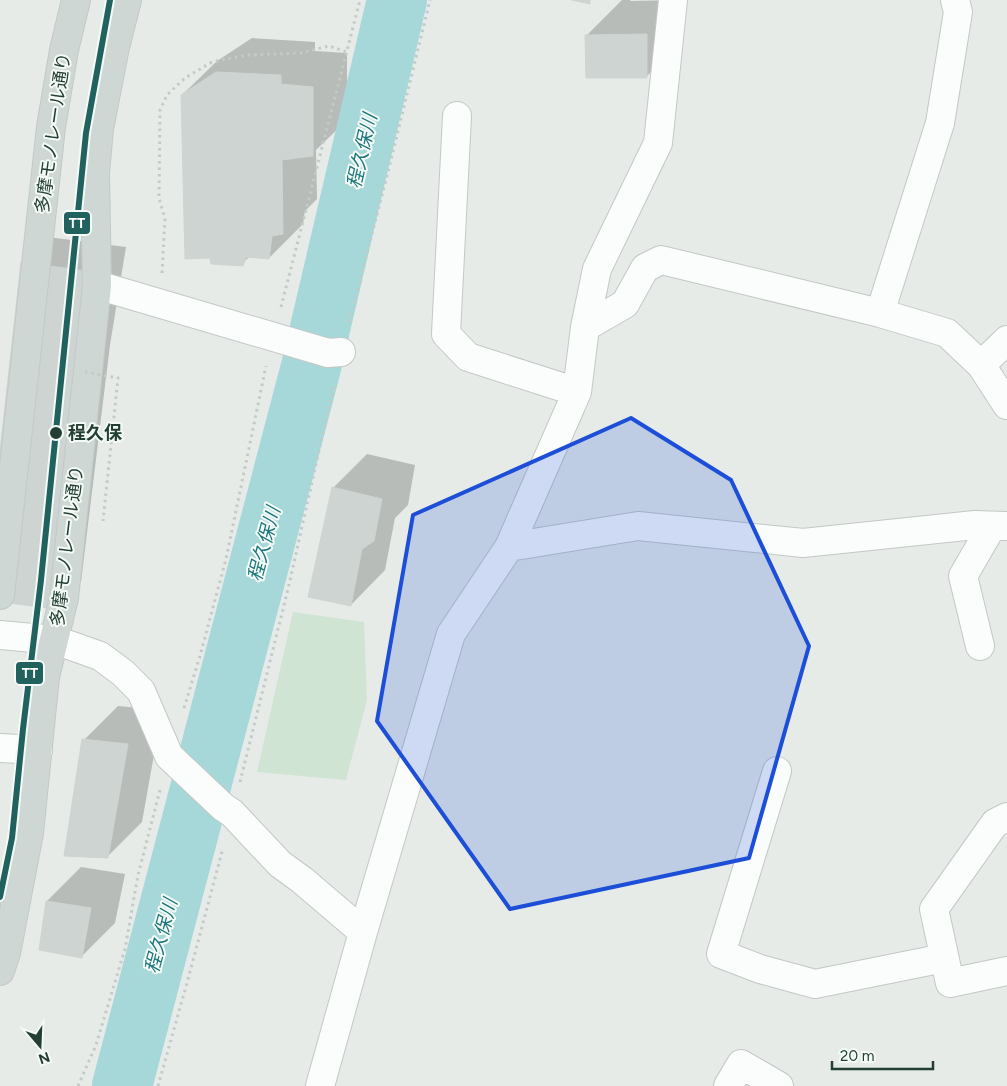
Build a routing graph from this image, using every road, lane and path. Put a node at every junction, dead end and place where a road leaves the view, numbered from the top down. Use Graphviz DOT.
graph roads {
  1 [pos="76,0"];
  2 [pos="127,0"];
  3 [pos="360,0"];
  4 [pos="430,0"];
  5 [pos="673,0"];
  6 [pos="955,0"];
  7 [pos="347,52"];
  8 [pos="456,116"];
  9 [pos="97,285"];
  10 [pos="161,304"];
  11 [pos="880,313"];
  12 [pos="585,327"];
  13 [pos="279,339"];
  14 [pos="1007,340"];
  15 [pos="335,352"];
  16 [pos="981,365"];
  17 [pos="85,372"];
  18 [pos="576,392"];
  19 [pos="1007,405"];
  20 [pos="103,521"];
  21 [pos="1000,526"];
  22 [pos="510,547"];
  23 [pos="0,595"];
  24 [pos="0,635"];
  25 [pos="55,640"];
  26 [pos="980,646"];
  27 [pos="183,710"];
  28 [pos="0,748"];
  29 [pos="38,750"];
  30 [pos="172,759"];
  31 [pos="777,771"];
  32 [pos="228,810"];
  33 [pos="1007,817"];
  34 [pos="363,932"];
  35 [pos="944,958"];
  36 [pos="0,971"];
  37 [pos="1007,971"];
  38 [pos="78,1086"];
  39 [pos="158,1086"];
  40 [pos="320,1086"];
  41 [pos="728,1086"];
  42 [pos="779,1086"];
  1 -- 23 [label="main road, 多摩モノレール通り"];
  2 -- 9 [label="main road, 多摩モノレール通り"];
  3 -- 7 [label="path"];
  4 -- 15 [label="path"];
  5 -- 12 [label="street"];
  6 -- 11 [label="street"];
  7 -- 10 [label="path"];
  7 -- 13 [label="path"];
  8 -- 18 [label="street"];
  9 -- 10 [label="street"];
  9 -- 25 [label="main road, 多摩モノレール通り"];
  10 -- 13 [label="street"];
  11 -- 12 [label="street"];
  11 -- 16 [label="street"];
  12 -- 18 [label="street"];
  13 -- 15 [label="street"];
  13 -- 27 [label="path"];
  14 -- 16 [label="street"];
  15 -- 32 [label="path"];
  16 -- 19 [label="street"];
  17 -- 20 [label="path, bridge"];
  18 -- 22 [label="street"];
  21 -- 22 [label="street"];
  21 -- 26 [label="street"];
  22 -- 34 [label="street"];
  24 -- 25 [label="street"];
  25 -- 29 [label="main road, 多摩モノレール通り"];
  25 -- 30 [label="street"];
  28 -- 29 [label="street"];
  29 -- 36 [label="main road, 多摩モノレール通り"];
  30 -- 32 [label="street"];
  30 -- 38 [label="path"];
  31 -- 35 [label="street"];
  32 -- 34 [label="street"];
  32 -- 39 [label="path"];
  33 -- 35 [label="street"];
  34 -- 40 [label="street"];
  35 -- 37 [label="street"];
  41 -- 42 [label="street"];
}
